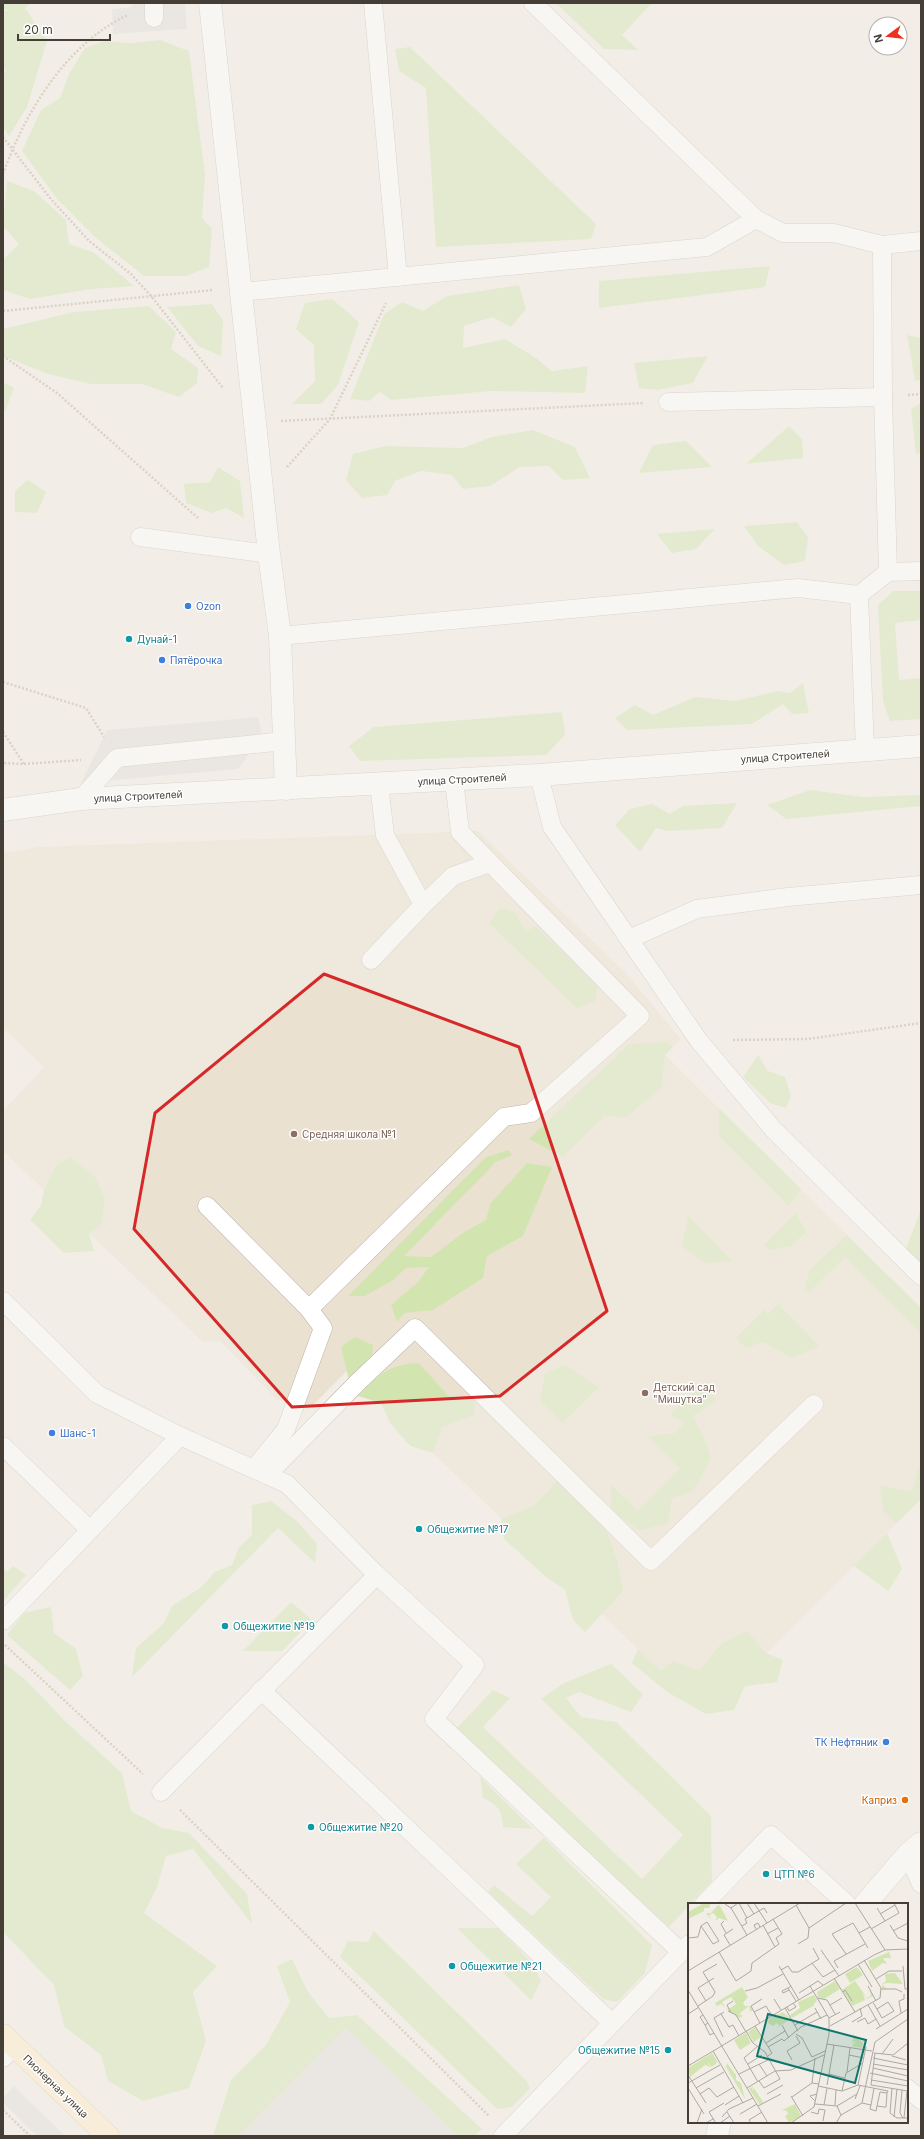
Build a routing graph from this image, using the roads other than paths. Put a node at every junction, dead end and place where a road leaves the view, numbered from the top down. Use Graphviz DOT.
graph roads {
  1 [pos="210,3"];
  2 [pos="373,3"];
  3 [pos="533,3"];
  4 [pos="756,219"];
  5 [pos="921,241"];
  6 [pos="882,245"];
  7 [pos="398,277"];
  8 [pos="241,290"];
  9 [pos="883,397"];
  10 [pos="668,402"];
  11 [pos="140,537"];
  12 [pos="269,554"];
  13 [pos="921,571"];
  14 [pos="888,572"];
  15 [pos="859,595"];
  16 [pos="280,636"];
  17 [pos="285,741"];
  18 [pos="921,746"];
  19 [pos="865,750"];
  20 [pos="539,775"];
  21 [pos="454,780"];
  22 [pos="379,784"];
  23 [pos="286,789"];
  24 [pos="81,799"];
  25 [pos="3,810"];
  26 [pos="490,863"];
  27 [pos="921,885"];
  28 [pos="423,905"];
  29 [pos="629,939"];
  30 [pos="371,960"];
  31 [pos="207,1206"];
  32 [pos="921,1276"];
  33 [pos="3,1301"];
  34 [pos="308,1309"];
  35 [pos="814,1404"];
  36 [pos="180,1436"];
  37 [pos="3,1446"];
  38 [pos="260,1472"];
  39 [pos="90,1530"];
  40 [pos="377,1575"];
  41 [pos="3,1621"];
  42 [pos="261,1690"];
  43 [pos="161,1792"];
  44 [pos="914,1848"];
  45 [pos="921,1884"];
  46 [pos="705,1903"];
  47 [pos="846,1903"];
  48 [pos="866,1903"];
  49 [pos="685,1948"];
  50 [pos="612,2023"];
  51 [pos="7,2046"];
  52 [pos="908,2089"];
  53 [pos="921,2100"];
  54 [pos="720,2123"];
  55 [pos="504,2134"];
  56 [pos="108,2136"];
  57 [pos="717,2136"];
  1 -- 8 [label="street"];
  2 -- 7 [label="lane"];
  3 -- 4 [label="lane"];
  4 -- 6 [label="lane"];
  4 -- 7 [label="lane"];
  5 -- 6 [label="lane"];
  6 -- 9 [label="lane"];
  7 -- 8 [label="lane"];
  8 -- 12 [label="street"];
  9 -- 10 [label="lane"];
  9 -- 14 [label="lane"];
  11 -- 12 [label="lane"];
  12 -- 16 [label="street"];
  13 -- 14 [label="lane"];
  14 -- 15 [label="lane"];
  15 -- 16 [label="lane"];
  15 -- 19 [label="lane"];
  16 -- 17 [label="street"];
  17 -- 23 [label="street"];
  17 -- 24 [label="lane"];
  18 -- 19 [label="street, улица Строителей"];
  19 -- 20 [label="street, улица Строителей"];
  20 -- 21 [label="street, улица Строителей"];
  20 -- 29 [label="lane"];
  21 -- 22 [label="street, улица Строителей"];
  21 -- 26 [label="lane"];
  22 -- 23 [label="street, улица Строителей"];
  22 -- 28 [label="lane"];
  23 -- 24 [label="street, улица Строителей"];
  24 -- 25 [label="street, улица Строителей"];
  26 -- 28 [label="lane"];
  26 -- 34 [label="lane"];
  27 -- 29 [label="lane"];
  28 -- 30 [label="lane"];
  29 -- 32 [label="lane"];
  31 -- 34 [label="lane"];
  33 -- 36 [label="lane"];
  34 -- 38 [label="lane"];
  35 -- 38 [label="lane"];
  36 -- 38 [label="lane"];
  36 -- 39 [label="lane"];
  37 -- 39 [label="lane"];
  38 -- 40 [label="lane"];
  39 -- 41 [label="lane"];
  40 -- 42 [label="lane"];
  40 -- 49 [label="lane"];
  42 -- 43 [label="lane"];
  42 -- 50 [label="lane"];
  44 -- 45 [label="lane"];
  44 -- 48 [label="street"];
  46 -- 47 [label="lane"];
  49 -- 50 [label="lane"];
  50 -- 55 [label="lane"];
  51 -- 56 [label="main road, Пионерная улица"];
  52 -- 53 [label="lane"];
  54 -- 57 [label="street"];
}
